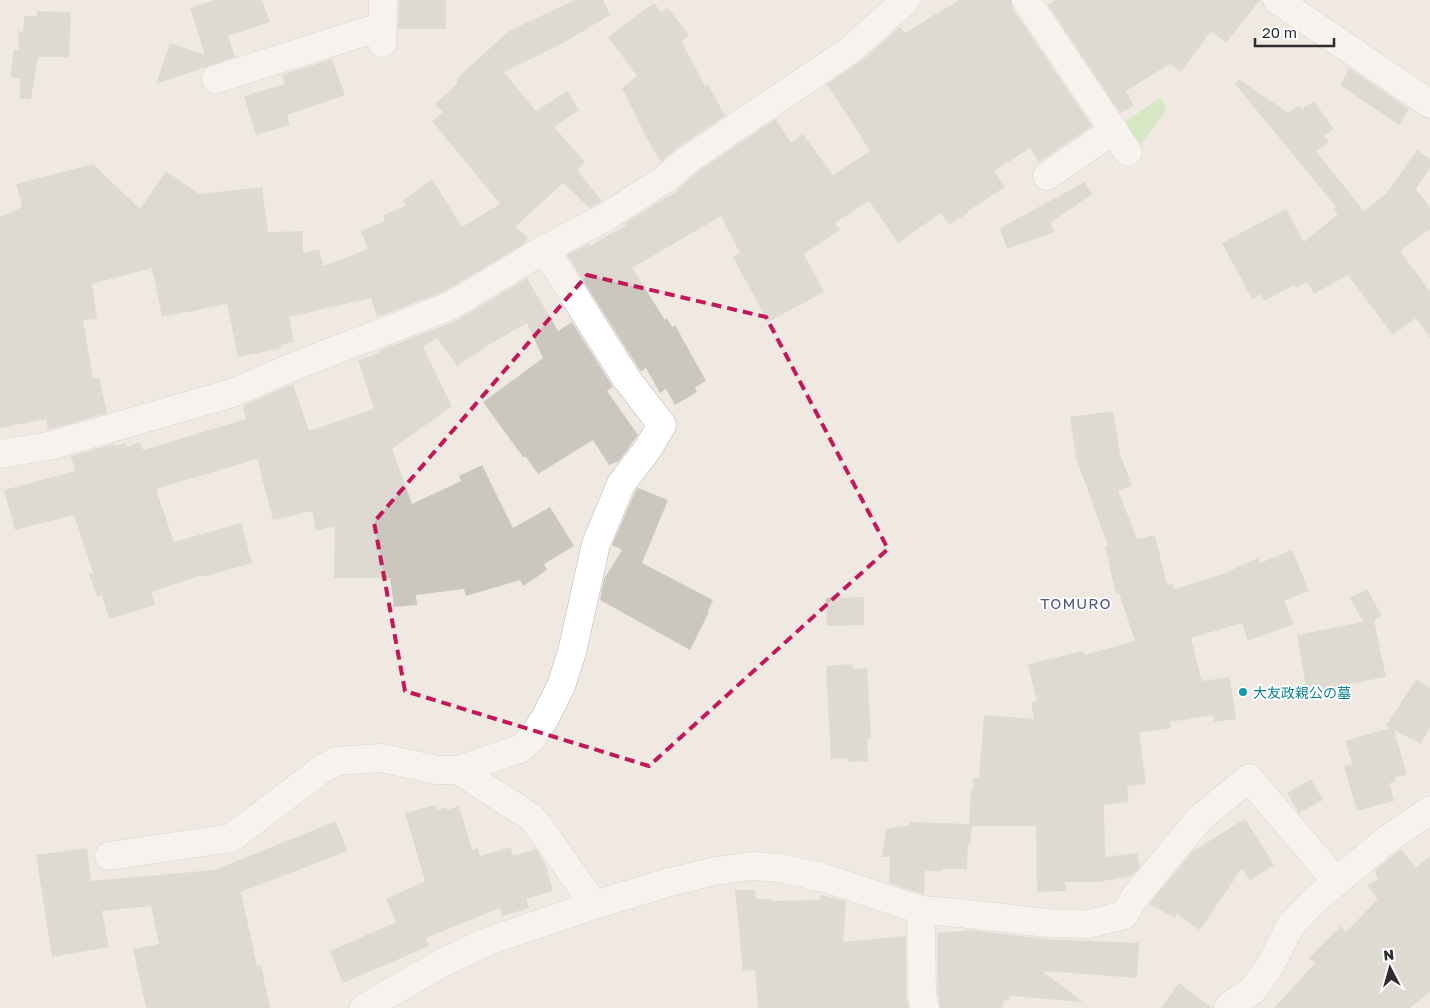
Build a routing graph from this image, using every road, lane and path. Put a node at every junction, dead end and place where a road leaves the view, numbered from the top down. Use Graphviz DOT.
graph roads {
  1 [pos="906,0"];
  2 [pos="1026,0"];
  3 [pos="1277,0"];
  4 [pos="383,23"];
  5 [pos="216,80"];
  6 [pos="1430,104"];
  7 [pos="1047,176"];
  8 [pos="545,249"];
  9 [pos="0,454"];
  10 [pos="458,770"];
  11 [pos="1430,810"];
  12 [pos="109,856"];
  13 [pos="1336,881"];
  14 [pos="594,905"];
  15 [pos="921,910"];
  16 [pos="364,1008"];
  17 [pos="925,1008"];
  18 [pos="1228,1008"];
  1 -- 8 [label="street"];
  2 -- 7 [label="street"];
  3 -- 6 [label="street"];
  4 -- 5 [label="street"];
  8 -- 9 [label="street"];
  8 -- 10 [label="street"];
  10 -- 12 [label="street"];
  10 -- 14 [label="street"];
  11 -- 13 [label="street"];
  13 -- 15 [label="street"];
  13 -- 18 [label="street"];
  14 -- 15 [label="street"];
  14 -- 16 [label="street"];
  15 -- 17 [label="street"];
}
